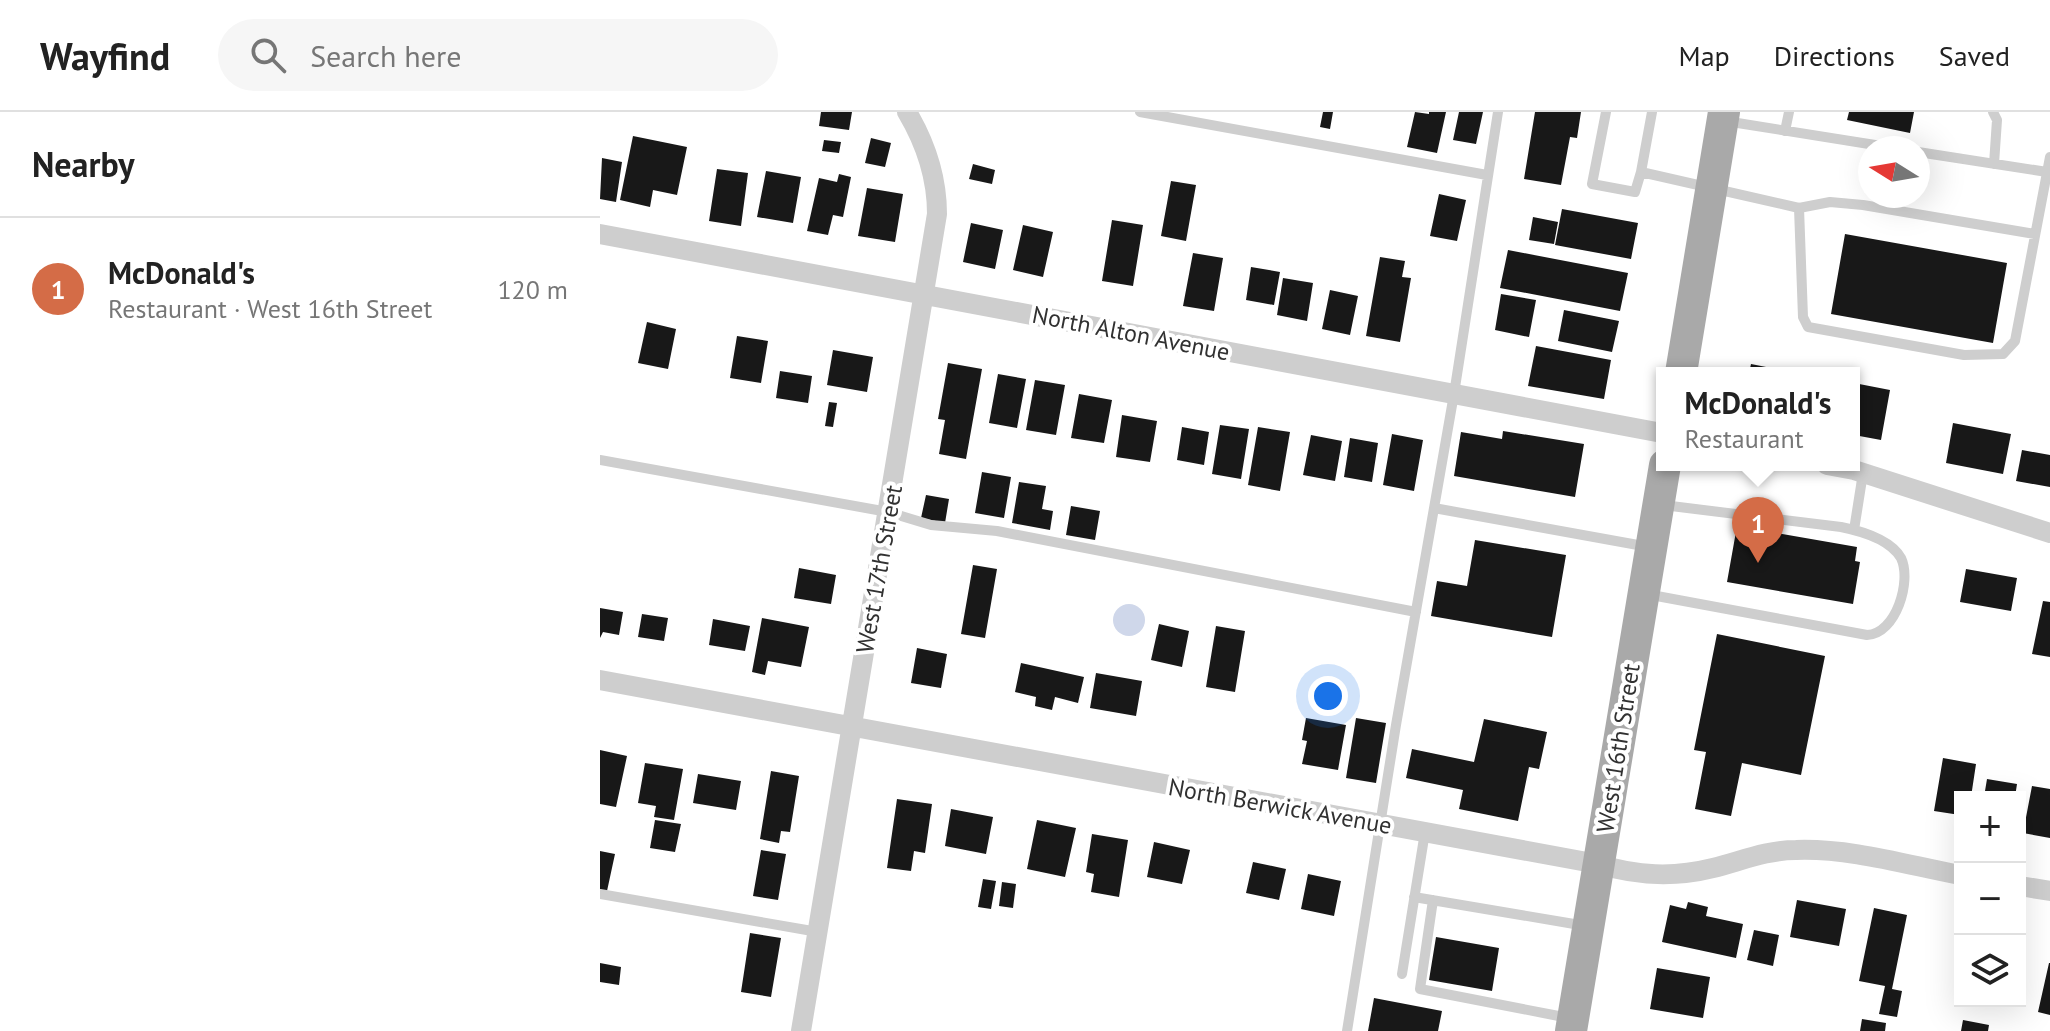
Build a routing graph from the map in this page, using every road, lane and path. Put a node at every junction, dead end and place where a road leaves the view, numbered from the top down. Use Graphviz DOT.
graph roads {
  1 [pos="907,112"];
  2 [pos="1140,112"];
  3 [pos="1498,112"];
  4 [pos="1606,112"];
  5 [pos="1652,112"];
  6 [pos="1789,112"];
  7 [pos="1993,112"];
  8 [pos="1724,117"];
  9 [pos="1785,131"];
  10 [pos="1858,142"];
  11 [pos="1930,154"];
  12 [pos="2050,157"];
  13 [pos="1994,164"];
  14 [pos="1641,172"];
  15 [pos="2047,172"];
  16 [pos="1487,175"];
  17 [pos="1712,188"];
  18 [pos="1799,208"];
  19 [pos="600,234"];
  20 [pos="2035,234"];
  21 [pos="925,294"];
  22 [pos="1682,367"];
  23 [pos="1454,394"];
  24 [pos="1656,432"];
  25 [pos="600,460"];
  26 [pos="1664,471"];
  27 [pos="1854,471"];
  28 [pos="1863,473"];
  29 [pos="1659,504"];
  30 [pos="1434,508"];
  31 [pos="888,512"];
  32 [pos="1854,530"];
  33 [pos="2050,533"];
  34 [pos="1651,548"];
  35 [pos="1644,593"];
  36 [pos="1416,612"];
  37 [pos="600,680"];
  38 [pos="852,727"];
  39 [pos="1380,824"];
  40 [pos="1425,832"];
  41 [pos="1598,864"];
  42 [pos="1954,874"];
  43 [pos="2026,887"];
  44 [pos="2050,891"];
  45 [pos="600,894"];
  46 [pos="1414,897"];
  47 [pos="1433,900"];
  48 [pos="1588,926"];
  49 [pos="818,932"];
  50 [pos="1402,974"];
  51 [pos="1572,1025"];
  52 [pos="801,1031"];
  53 [pos="1347,1031"];
  1 -- 21 [label="street, West 17th Street"];
  2 -- 16 [label="lane"];
  3 -- 16 [label="lane"];
  4 -- 14 [label="lane"];
  5 -- 14 [label="lane"];
  6 -- 9 [label="lane"];
  7 -- 13 [label="lane"];
  8 -- 9 [label="lane"];
  8 -- 17 [label="main road"];
  9 -- 10 [label="lane"];
  11 -- 13 [label="lane"];
  12 -- 15 [label="lane"];
  13 -- 15 [label="lane"];
  14 -- 17 [label="lane"];
  15 -- 20 [label="lane"];
  16 -- 23 [label="lane"];
  17 -- 18 [label="lane"];
  17 -- 22 [label="main road"];
  18 -- 20 [label="lane"];
  18 -- 20 [label="lane"];
  19 -- 21 [label="street, North Alton Avenue"];
  21 -- 23 [label="street, North Alton Avenue"];
  21 -- 31 [label="street, West 17th Street"];
  23 -- 24 [label="street, North Alton Avenue"];
  23 -- 30 [label="lane"];
  25 -- 31 [label="lane"];
  26 -- 29 [label="main road, West 16th Street"];
  27 -- 28 [label="street"];
  28 -- 32 [label="lane"];
  28 -- 33 [label="street"];
  29 -- 32 [label="lane"];
  29 -- 34 [label="main road, West 16th Street"];
  30 -- 34 [label="lane"];
  30 -- 36 [label="lane"];
  31 -- 36 [label="lane"];
  31 -- 38 [label="street, West 17th Street"];
  32 -- 35 [label="lane"];
  34 -- 35 [label="main road, West 16th Street"];
  35 -- 41 [label="main road, West 16th Street"];
  36 -- 39 [label="lane"];
  37 -- 38 [label="street, North Berwick Avenue"];
  38 -- 39 [label="street, North Berwick Avenue"];
  38 -- 49 [label="street, West 17th Street"];
  39 -- 40 [label="street, North Berwick Avenue"];
  39 -- 53 [label="lane"];
  40 -- 41 [label="street, North Berwick Avenue"];
  40 -- 46 [label="lane"];
  41 -- 42 [label="street, North Berwick Avenue"];
  41 -- 48 [label="main road, West 16th Street"];
  43 -- 44 [label="street"];
  45 -- 49 [label="lane"];
  46 -- 47 [label="lane"];
  46 -- 50 [label="lane"];
  47 -- 48 [label="lane"];
  47 -- 51 [label="lane"];
  48 -- 51 [label="main road, West 16th Street"];
  49 -- 52 [label="street, West 17th Street"];
}
